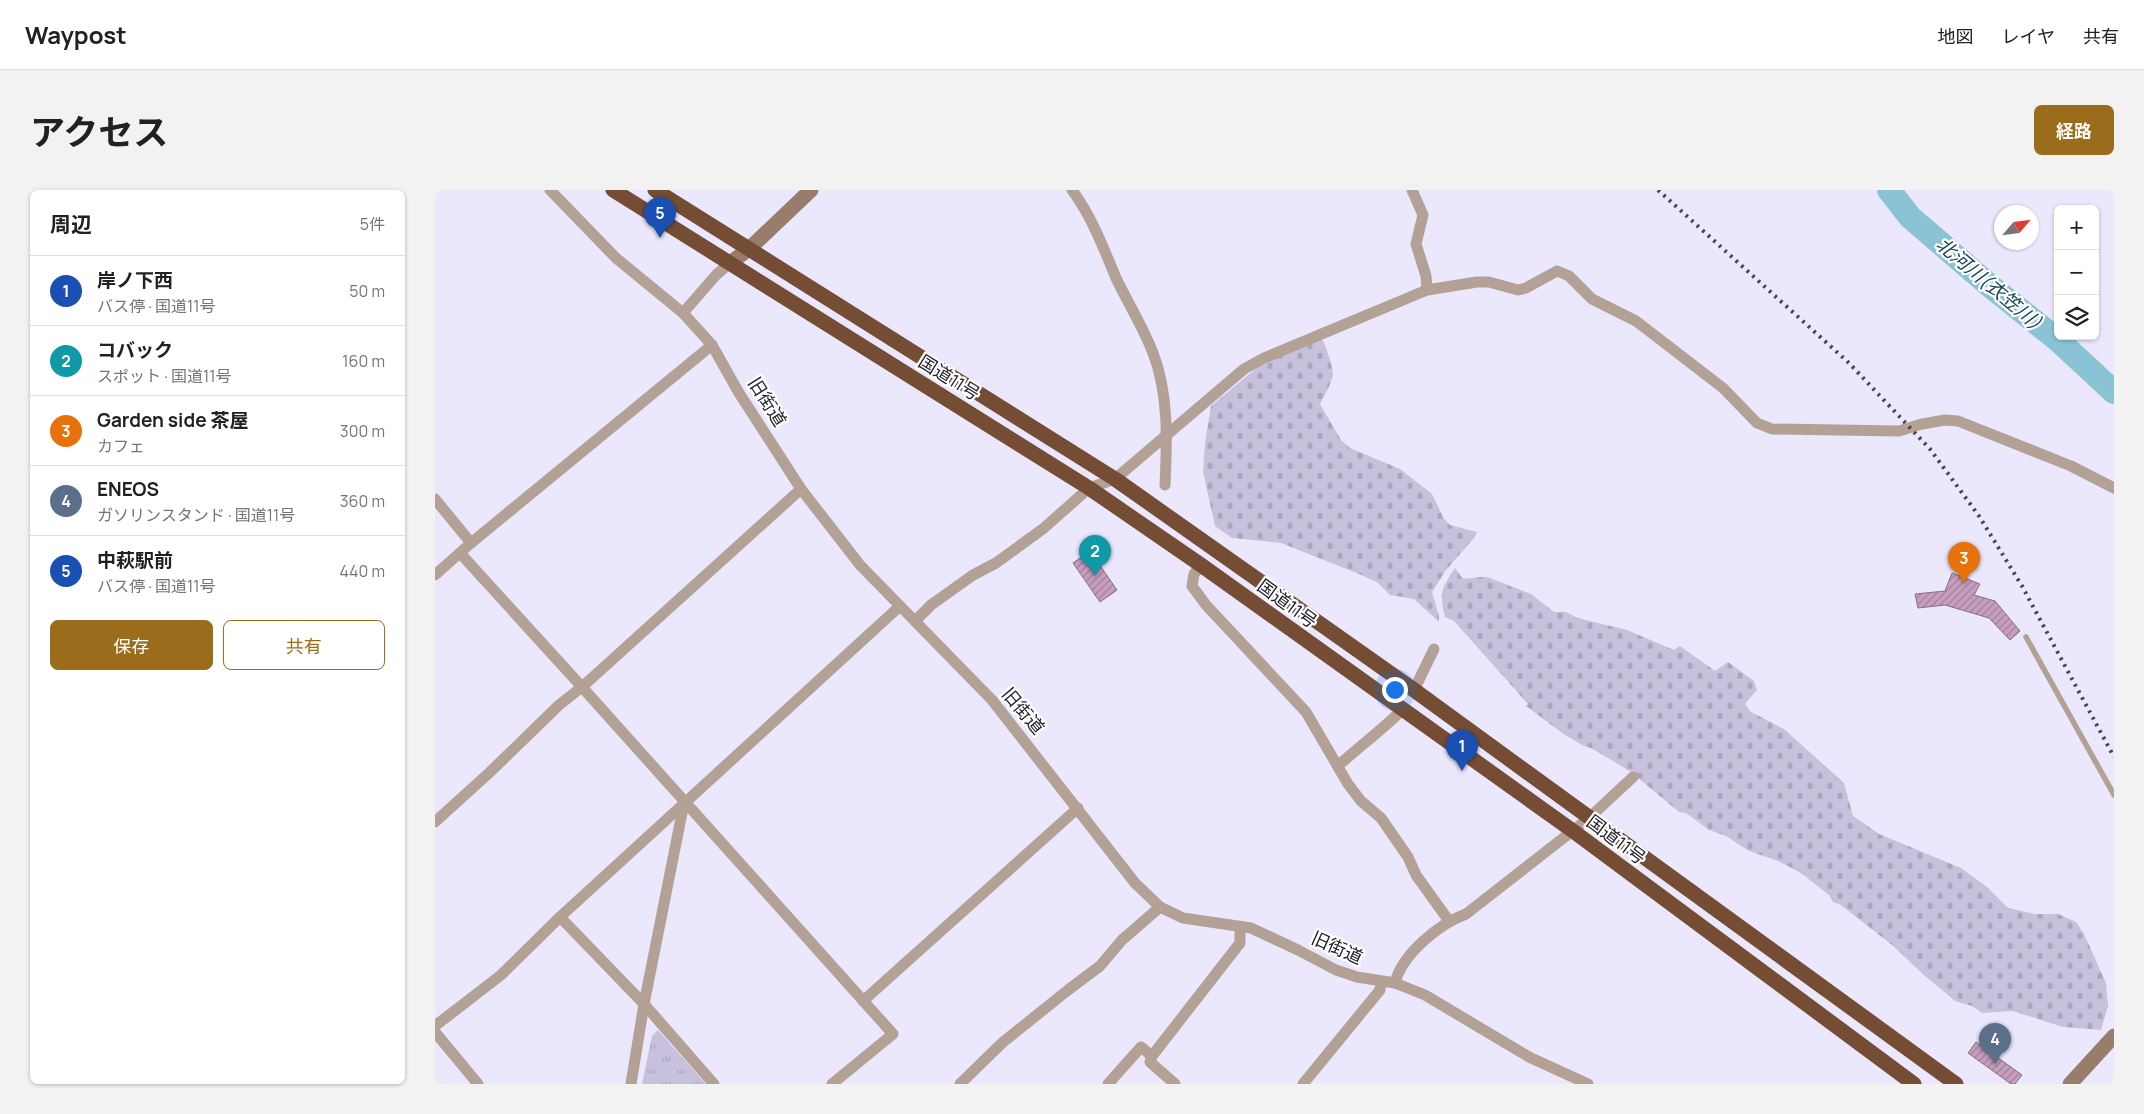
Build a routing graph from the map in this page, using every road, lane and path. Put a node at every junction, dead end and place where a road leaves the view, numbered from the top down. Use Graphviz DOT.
graph roads {
  1 [pos="550,190"];
  2 [pos="613,190"];
  3 [pos="655,190"];
  4 [pos="811,190"];
  5 [pos="1072,190"];
  6 [pos="1412,190"];
  7 [pos="749,249"];
  8 [pos="730,263"];
  9 [pos="1427,290"];
  10 [pos="683,313"];
  11 [pos="712,345"];
  12 [pos="1167,434"];
  13 [pos="1115,479"];
  14 [pos="1165,485"];
  15 [pos="1089,488"];
  16 [pos="2114,488"];
  17 [pos="801,489"];
  18 [pos="435,499"];
  19 [pos="471,543"];
  20 [pos="460,553"];
  21 [pos="1201,565"];
  22 [pos="435,576"];
  23 [pos="900,606"];
  24 [pos="915,620"];
  25 [pos="2026,637"];
  26 [pos="1434,649"];
  27 [pos="582,687"];
  28 [pos="1414,690"];
  29 [pos="1402,710"];
  30 [pos="1339,765"];
  31 [pos="1633,777"];
  32 [pos="2114,795"];
  33 [pos="684,802"];
  34 [pos="1078,808"];
  35 [pos="1589,818"];
  36 [pos="435,822"];
  37 [pos="1573,831"];
  38 [pos="1160,907"];
  39 [pos="559,917"];
  40 [pos="1449,921"];
  41 [pos="1240,927"];
  42 [pos="1381,982"];
  43 [pos="1395,983"];
  44 [pos="863,1001"];
  45 [pos="644,1004"];
  46 [pos="435,1026"];
  47 [pos="435,1032"];
  48 [pos="2114,1036"];
  49 [pos="1153,1056"];
  50 [pos="478,1084"];
  51 [pos="631,1084"];
  52 [pos="713,1084"];
  53 [pos="832,1084"];
  54 [pos="960,1084"];
  55 [pos="1108,1084"];
  56 [pos="1175,1084"];
  57 [pos="1303,1084"];
  58 [pos="1588,1084"];
  59 [pos="1914,1084"];
  60 [pos="1956,1084"];
  61 [pos="2070,1084"];
  1 -- 10 [label="street, 旧街道"];
  2 -- 8 [label="highway, 国道11号"];
  3 -- 7 [label="highway, 国道11号"];
  4 -- 7 [label="main road"];
  5 -- 12 [label="street"];
  6 -- 9 [label="street"];
  7 -- 8 [label="main road"];
  7 -- 13 [label="highway, 国道11号"];
  8 -- 10 [label="street"];
  8 -- 15 [label="highway, 国道11号"];
  9 -- 12 [label="street"];
  9 -- 16 [label="street"];
  10 -- 11 [label="street, 旧街道"];
  11 -- 17 [label="street, 旧街道"];
  11 -- 19 [label="street"];
  12 -- 13 [label="street"];
  12 -- 14 [label="street"];
  13 -- 15 [label="street"];
  13 -- 28 [label="highway, 国道11号"];
  15 -- 21 [label="highway, 国道11号"];
  15 -- 24 [label="street"];
  17 -- 23 [label="street, 旧街道"];
  17 -- 27 [label="street"];
  18 -- 19 [label="street"];
  19 -- 20 [label="street"];
  20 -- 22 [label="street"];
  20 -- 27 [label="street"];
  21 -- 29 [label="highway, 国道11号"];
  21 -- 30 [label="street"];
  23 -- 24 [label="street, 旧街道"];
  23 -- 33 [label="street"];
  24 -- 34 [label="street, 旧街道"];
  25 -- 32 [label="lane"];
  26 -- 28 [label="street"];
  27 -- 33 [label="street"];
  27 -- 36 [label="street"];
  28 -- 35 [label="highway, 国道11号"];
  29 -- 30 [label="street"];
  29 -- 37 [label="highway, 国道11号"];
  30 -- 40 [label="street"];
  31 -- 35 [label="street"];
  33 -- 39 [label="street"];
  33 -- 44 [label="street"];
  33 -- 45 [label="street"];
  34 -- 38 [label="street, 旧街道"];
  34 -- 44 [label="street"];
  35 -- 37 [label="street"];
  35 -- 60 [label="highway, 国道11号"];
  37 -- 40 [label="street"];
  37 -- 59 [label="highway, 国道11号"];
  38 -- 41 [label="street, 旧街道"];
  38 -- 54 [label="street"];
  39 -- 45 [label="street"];
  39 -- 46 [label="street"];
  40 -- 43 [label="street"];
  41 -- 42 [label="street, 旧街道"];
  41 -- 49 [label="street"];
  42 -- 43 [label="street, 旧街道"];
  42 -- 57 [label="street"];
  43 -- 58 [label="street, 旧街道"];
  44 -- 53 [label="street"];
  45 -- 51 [label="street"];
  45 -- 52 [label="street"];
  47 -- 50 [label="street"];
  48 -- 61 [label="main road"];
  49 -- 55 [label="street"];
  49 -- 56 [label="street"];
}
